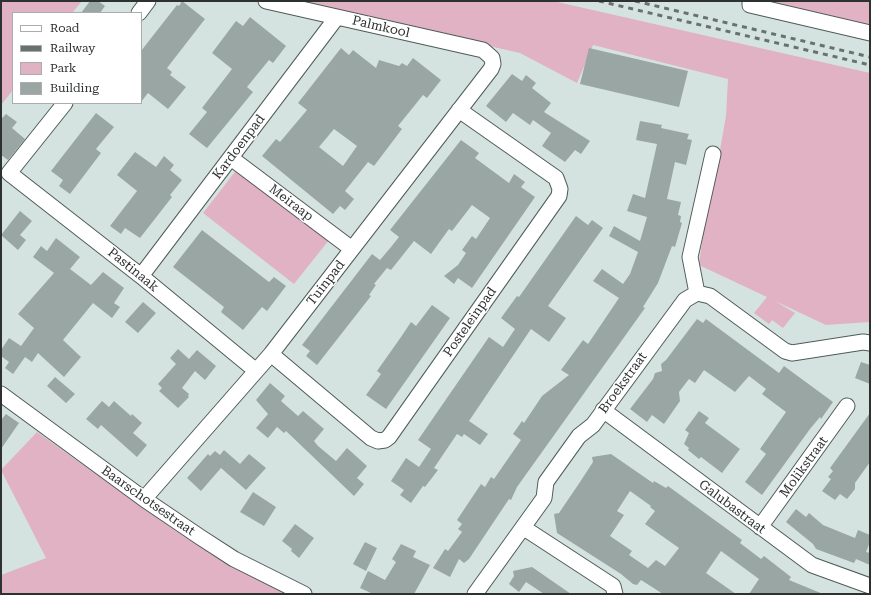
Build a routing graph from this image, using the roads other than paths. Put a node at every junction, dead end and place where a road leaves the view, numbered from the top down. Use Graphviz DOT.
graph roads {
  1 [pos="148,1"];
  2 [pos="266,1"];
  3 [pos="750,3"];
  4 [pos="139,12"];
  5 [pos="337,17"];
  6 [pos="870,33"];
  7 [pos="492,58"];
  8 [pos="64,104"];
  9 [pos="459,110"];
  10 [pos="713,154"];
  11 [pos="231,158"];
  12 [pos="352,249"];
  13 [pos="141,276"];
  14 [pos="697,293"];
  15 [pos="870,343"];
  16 [pos="271,354"];
  17 [pos="255,370"];
  18 [pos="1,394"];
  19 [pos="847,406"];
  20 [pos="604,410"];
  21 [pos="144,499"];
  22 [pos="760,527"];
  23 [pos="524,528"];
  24 [pos="870,586"];
  25 [pos="304,594"];
  26 [pos="475,594"];
  27 [pos="615,594"];
  1 -- 4 [label="street"];
  2 -- 5 [label="street, Palmkool"];
  3 -- 6 [label="street"];
  5 -- 7 [label="street, Palmkool"];
  5 -- 11 [label="street, Kardoenpad"];
  7 -- 9 [label="street, Tuinpad"];
  8 -- 13 [label="street, Pastinaak"];
  9 -- 12 [label="street, Tuinpad"];
  9 -- 16 [label="street, Posteleinpad"];
  10 -- 14 [label="street"];
  11 -- 12 [label="street, Meiraap"];
  11 -- 13 [label="street, Kardoenpad"];
  12 -- 16 [label="street, Tuinpad"];
  13 -- 17 [label="street, Pastinaak"];
  14 -- 15 [label="street"];
  14 -- 20 [label="street, Broekstraat"];
  16 -- 17 [label="street, Tuinpad"];
  17 -- 21 [label="street, Tuinpad"];
  18 -- 21 [label="street, Baarschotsestraat"];
  19 -- 22 [label="street, Molikstraat"];
  20 -- 22 [label="street, Galubastraat"];
  20 -- 23 [label="street, Broekstraat"];
  21 -- 25 [label="street, Baarschotsestraat"];
  22 -- 24 [label="street, Galubastraat"];
  23 -- 26 [label="street, Broekstraat"];
  23 -- 27 [label="street"];
}
